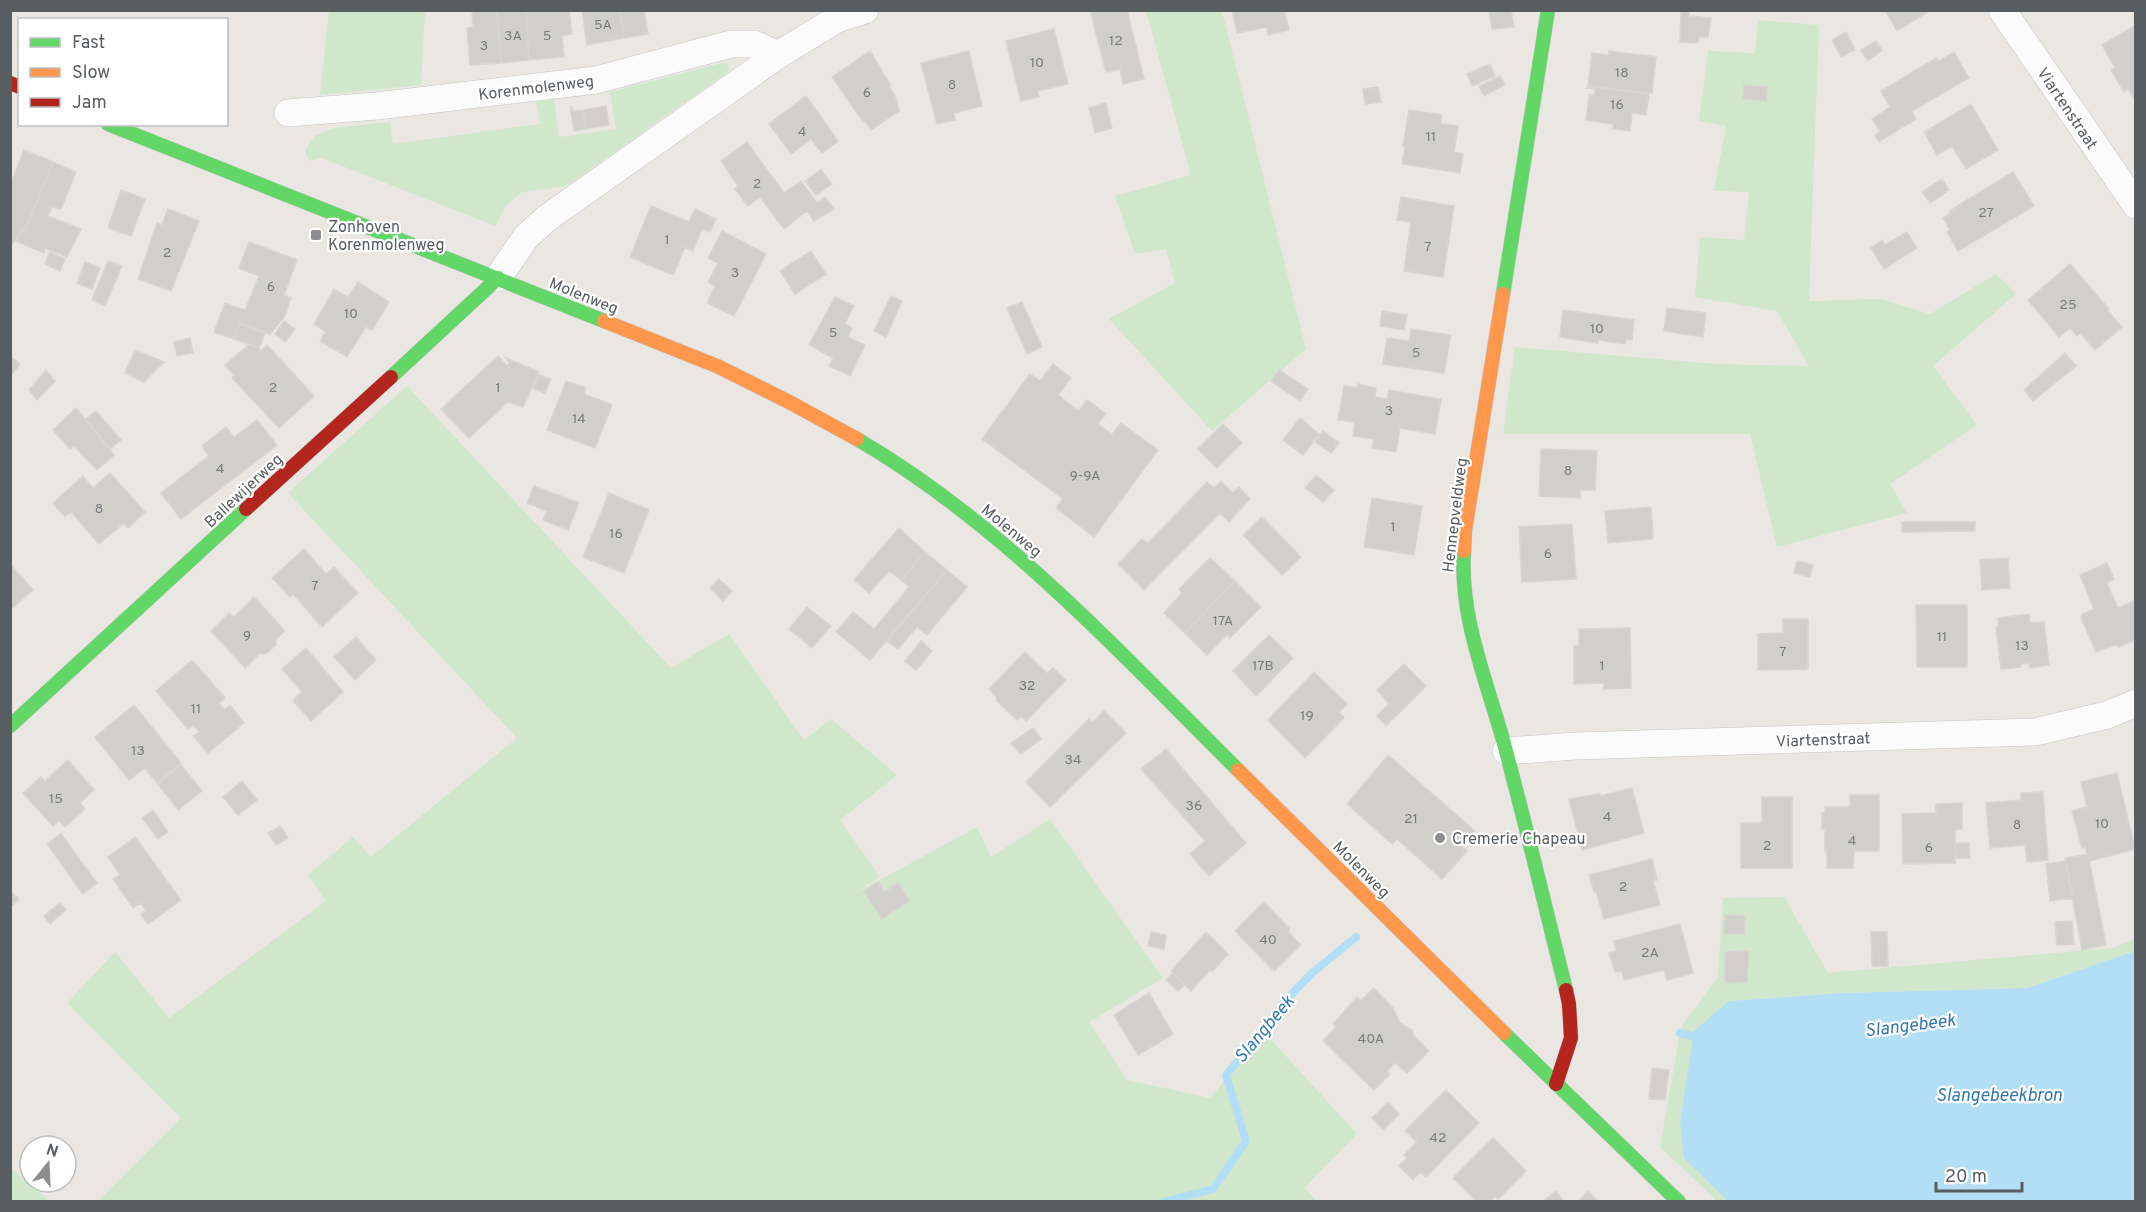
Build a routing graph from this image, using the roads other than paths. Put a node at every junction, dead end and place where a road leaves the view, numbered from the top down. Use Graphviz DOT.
graph roads {
  1 [pos="865,10"];
  2 [pos="1548,10"];
  3 [pos="2002,10"];
  4 [pos="778,55"];
  5 [pos="288,113"];
  6 [pos="112,126"];
  7 [pos="2136,205"];
  8 [pos="498,278"];
  9 [pos="2136,703"];
  10 [pos="10,726"];
  11 [pos="1506,751"];
  12 [pos="1556,1084"];
  13 [pos="1679,1202"];
  1 -- 4 [label="street"];
  2 -- 11 [label="street, Hennepveldweg"];
  3 -- 7 [label="street, Viartenstraat"];
  4 -- 5 [label="street, Korenmolenweg"];
  4 -- 8 [label="street"];
  6 -- 8 [label="street, Molenweg"];
  8 -- 10 [label="street, Ballewijerweg"];
  8 -- 12 [label="street, Molenweg"];
  9 -- 11 [label="street, Viartenstraat"];
  11 -- 12 [label="street, Hennepveldweg"];
  12 -- 13 [label="street, Molenweg"];
}
